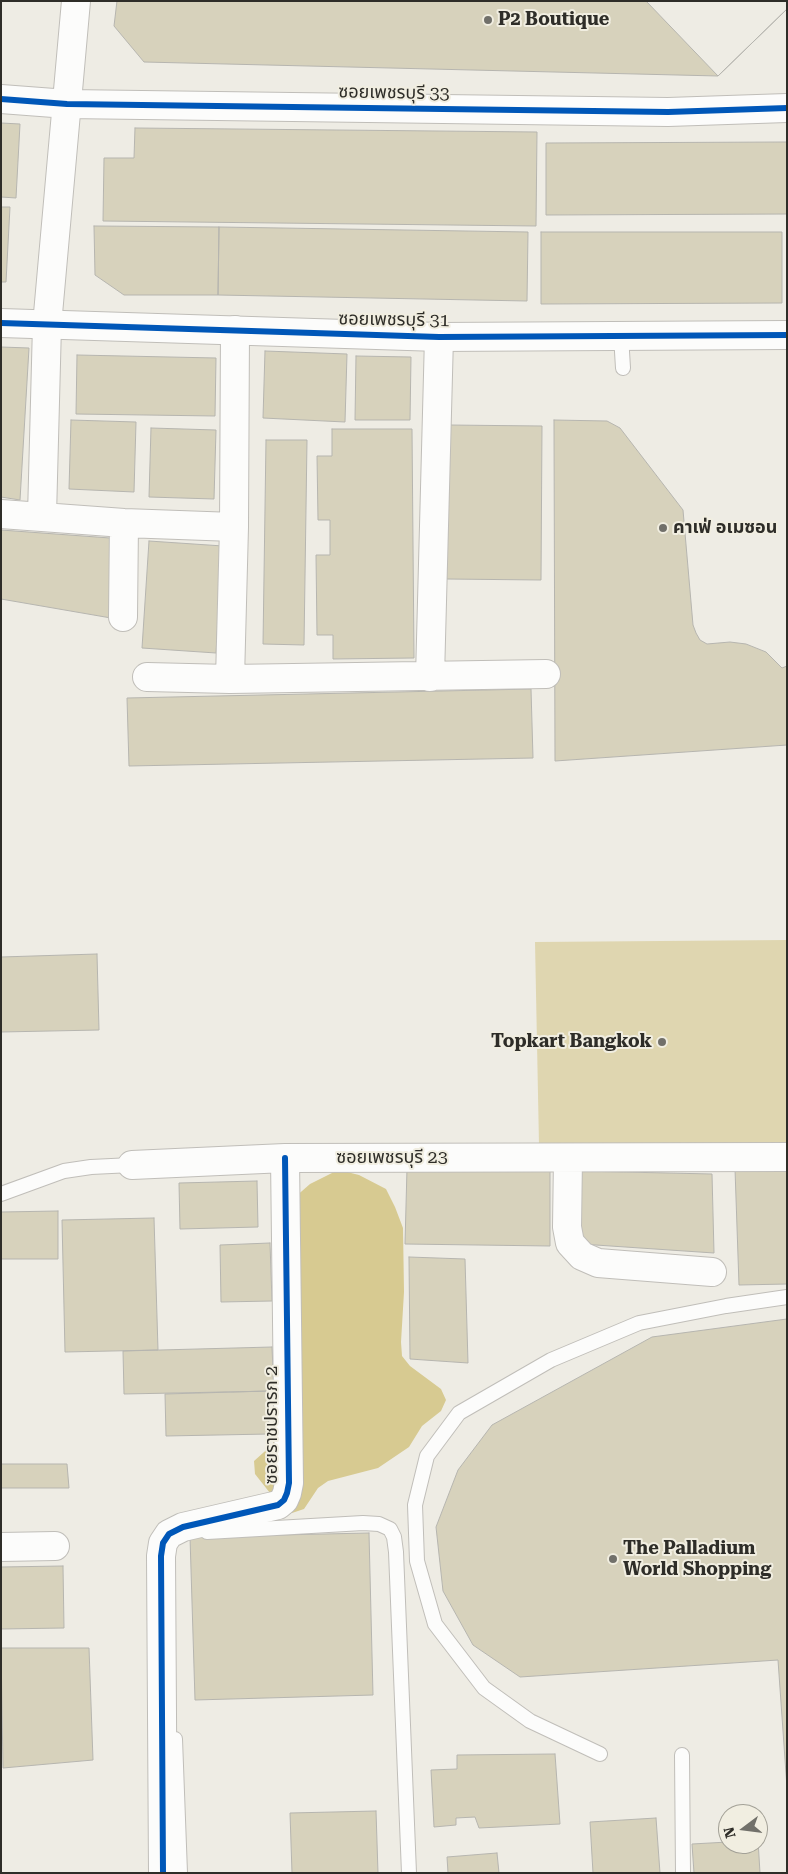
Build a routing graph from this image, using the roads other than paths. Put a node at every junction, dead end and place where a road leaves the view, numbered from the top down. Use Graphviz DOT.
graph roads {
  1 [pos="76,1"];
  2 [pos="1,99"];
  3 [pos="67,104"];
  4 [pos="787,108"];
  5 [pos="1,323"];
  6 [pos="47,325"];
  7 [pos="235,330"];
  8 [pos="621,335"];
  9 [pos="787,335"];
  10 [pos="439,337"];
  11 [pos="624,368"];
  12 [pos="1,514"];
  13 [pos="42,516"];
  14 [pos="124,523"];
  15 [pos="234,527"];
  16 [pos="123,617"];
  17 [pos="546,674"];
  18 [pos="430,677"];
  19 [pos="147,678"];
  20 [pos="230,680"];
  21 [pos="787,1157"];
  22 [pos="285,1158"];
  23 [pos="568,1158"];
  24 [pos="132,1165"];
  25 [pos="1,1194"];
  26 [pos="712,1272"];
  27 [pos="787,1297"];
  28 [pos="55,1546"];
  29 [pos="1,1547"];
  30 [pos="600,1754"];
  31 [pos="682,1755"];
  32 [pos="162,1873"];
  33 [pos="180,1873"];
  34 [pos="409,1873"];
  35 [pos="683,1873"];
  1 -- 3 [label="street"];
  2 -- 3 [label="street, ซอยเพชรบุรี 33"];
  3 -- 4 [label="street, ซอยเพชรบุรี 33"];
  3 -- 6 [label="street"];
  5 -- 6 [label="street, ซอยเพชรบุรี 31"];
  6 -- 7 [label="street, ซอยเพชรบุรี 31"];
  6 -- 13 [label="street"];
  7 -- 10 [label="street, ซอยเพชรบุรี 31"];
  7 -- 15 [label="street"];
  8 -- 9 [label="street, ซอยเพชรบุรี 31"];
  8 -- 10 [label="street, ซอยเพชรบุรี 31"];
  8 -- 11 [label="lane"];
  10 -- 18 [label="street"];
  12 -- 13 [label="street"];
  13 -- 14 [label="street"];
  14 -- 15 [label="street"];
  14 -- 16 [label="street"];
  15 -- 20 [label="street"];
  17 -- 18 [label="street"];
  18 -- 20 [label="street"];
  19 -- 20 [label="street"];
  21 -- 23 [label="street, ซอยเพชรบุรี 23"];
  22 -- 23 [label="street, ซอยเพชรบุรี 23"];
  22 -- 24 [label="street, ซอยเพชรบุรี 23"];
  22 -- 32 [label="street, ซอยราชปรารภ 2"];
  23 -- 26 [label="street"];
  24 -- 25 [label="lane, ซอยเพชรบุรี 23"];
  27 -- 30 [label="lane"];
  28 -- 29 [label="street"];
  31 -- 35 [label="lane"];
  33 -- 34 [label="lane"];
}
